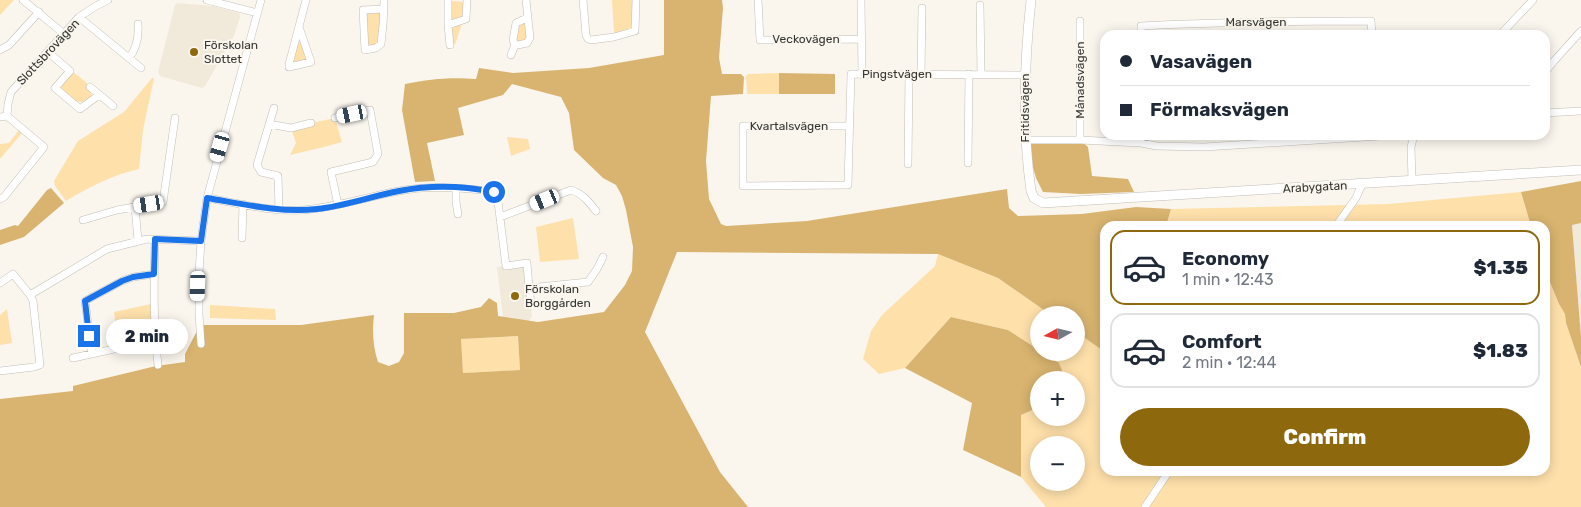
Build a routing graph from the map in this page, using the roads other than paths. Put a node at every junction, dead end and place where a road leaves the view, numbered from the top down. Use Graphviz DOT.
graph roads {
  1 [pos="23,0"];
  2 [pos="108,0"];
  3 [pos="207,0"];
  4 [pos="261,0"];
  5 [pos="306,0"];
  6 [pos="384,0"];
  7 [pos="448,0"];
  8 [pos="467,0"];
  9 [pos="526,0"];
  10 [pos="583,0"];
  11 [pos="636,0"];
  12 [pos="758,0"];
  13 [pos="861,0"];
  14 [pos="1031,0"];
  15 [pos="1533,0"];
  16 [pos="980,5"];
  17 [pos="922,8"];
  18 [pos="384,9"];
  19 [pos="39,12"];
  20 [pos="257,13"];
  21 [pos="79,17"];
  22 [pos="527,18"];
  23 [pos="1080,21"];
  24 [pos="138,24"];
  25 [pos="448,26"];
  26 [pos="299,27"];
  27 [pos="1140,30"];
  28 [pos="1372,30"];
  29 [pos="1505,30"];
  30 [pos="1581,31"];
  31 [pos="64,34"];
  32 [pos="861,39"];
  33 [pos="515,45"];
  34 [pos="450,46"];
  35 [pos="0,50"];
  36 [pos="48,52"];
  37 [pos="511,55"];
  38 [pos="129,58"];
  39 [pos="1550,65"];
  40 [pos="141,68"];
  41 [pos="862,74"];
  42 [pos="909,74"];
  43 [pos="921,74"];
  44 [pos="969,74"];
  45 [pos="1024,74"];
  46 [pos="981,75"];
  47 [pos="90,87"];
  48 [pos="99,95"];
  49 [pos="113,106"];
  50 [pos="274,108"];
  51 [pos="1581,111"];
  52 [pos="1550,113"];
  53 [pos="4,117"];
  54 [pos="175,118"];
  55 [pos="335,118"];
  56 [pos="311,123"];
  57 [pos="270,124"];
  58 [pos="850,126"];
  59 [pos="1025,140"];
  60 [pos="1080,140"];
  61 [pos="1307,140"];
  62 [pos="1412,140"];
  63 [pos="1141,143"];
  64 [pos="968,163"];
  65 [pos="908,164"];
  66 [pos="1581,170"];
  67 [pos="1412,180"];
  68 [pos="1362,184"];
  69 [pos="848,185"];
  70 [pos="456,188"];
  71 [pos="207,198"];
  72 [pos="0,199"];
  73 [pos="1049,203"];
  74 [pos="243,204"];
  75 [pos="338,205"];
  76 [pos="135,207"];
  77 [pos="279,210"];
  78 [pos="596,211"];
  79 [pos="458,214"];
  80 [pos="500,217"];
  81 [pos="83,220"];
  82 [pos="1339,221"];
  83 [pos="242,238"];
  84 [pos="155,239"];
  85 [pos="138,240"];
  86 [pos="201,241"];
  87 [pos="603,257"];
  88 [pos="154,274"];
  89 [pos="0,283"];
  90 [pos="529,288"];
  91 [pos="30,295"];
  92 [pos="531,304"];
  93 [pos="155,340"];
  94 [pos="202,344"];
  95 [pos="92,354"];
  96 [pos="73,358"];
  97 [pos="158,365"];
  98 [pos="0,371"];
  99 [pos="1165,476"];
  100 [pos="1145,507"];
  1 -- 19 [label="street"];
  2 -- 21 [label="street, Slottsbrovägen"];
  3 -- 20 [label="street"];
  4 -- 20 [label="street"];
  5 -- 26 [label="street"];
  6 -- 18 [label="street"];
  7 -- 25 [label="street"];
  8 -- 25 [label="street"];
  9 -- 22 [label="street"];
  10 -- 11 [label="street"];
  12 -- 32 [label="street, Veckovägen"];
  13 -- 32 [label="street"];
  14 -- 45 [label="street, Fritidsvägen"];
  15 -- 29 [label="street"];
  16 -- 46 [label="street"];
  17 -- 43 [label="street"];
  18 -- 18 [label="street"];
  19 -- 31 [label="street"];
  19 -- 35 [label="street"];
  20 -- 71 [label="street"];
  21 -- 31 [label="street, Slottsbrovägen"];
  21 -- 38 [label="street"];
  22 -- 33 [label="street"];
  22 -- 33 [label="street"];
  23 -- 60 [label="street, Månadsvägen"];
  24 -- 38 [label="street"];
  25 -- 34 [label="street"];
  26 -- 26 [label="street"];
  27 -- 28 [label="street, Marsvägen"];
  30 -- 39 [label="street"];
  31 -- 36 [label="street, Slottsbrovägen"];
  32 -- 41 [label="street"];
  33 -- 37 [label="street"];
  36 -- 48 [label="street"];
  36 -- 53 [label="street, Slottsbrovägen"];
  38 -- 40 [label="street"];
  41 -- 42 [label="street, Pingstvägen"];
  41 -- 58 [label="street, Pingstvägen"];
  42 -- 43 [label="street, Pingstvägen"];
  42 -- 65 [label="street"];
  43 -- 44 [label="street, Pingstvägen"];
  44 -- 46 [label="street, Pingstvägen"];
  44 -- 64 [label="street"];
  45 -- 46 [label="street, Pingstvägen"];
  45 -- 59 [label="street, Fritidsvägen"];
  47 -- 48 [label="street"];
  48 -- 49 [label="street"];
  50 -- 57 [label="street"];
  51 -- 52 [label="street"];
  53 -- 72 [label="street"];
  54 -- 76 [label="street"];
  55 -- 75 [label="street"];
  56 -- 57 [label="street"];
  57 -- 77 [label="street"];
  58 -- 69 [label="street, Pingstvägen"];
  58 -- 69 [label="street, Kvartalsvägen"];
  59 -- 60 [label="street"];
  59 -- 73 [label="street, Fritidsvägen"];
  60 -- 63 [label="street"];
  61 -- 63 [label="street"];
  62 -- 67 [label="street"];
  66 -- 67 [label="street, Arabygatan"];
  67 -- 68 [label="street, Arabygatan"];
  68 -- 73 [label="street, Arabygatan"];
  68 -- 82 [label="street"];
  70 -- 75 [label="street"];
  70 -- 79 [label="street"];
  70 -- 80 [label="street"];
  71 -- 74 [label="street"];
  71 -- 86 [label="street"];
  74 -- 77 [label="street"];
  74 -- 83 [label="street"];
  75 -- 77 [label="street"];
  76 -- 81 [label="street"];
  76 -- 85 [label="street"];
  78 -- 80 [label="street"];
  80 -- 90 [label="street"];
  84 -- 85 [label="street"];
  84 -- 86 [label="street"];
  84 -- 88 [label="street"];
  85 -- 91 [label="street"];
  86 -- 94 [label="street"];
  87 -- 90 [label="street"];
  88 -- 93 [label="street"];
  88 -- 95 [label="street"];
  89 -- 91 [label="street"];
  90 -- 92 [label="street"];
  91 -- 98 [label="street"];
  93 -- 95 [label="street"];
  93 -- 97 [label="street"];
  95 -- 96 [label="street"];
  99 -- 100 [label="street"];
}
